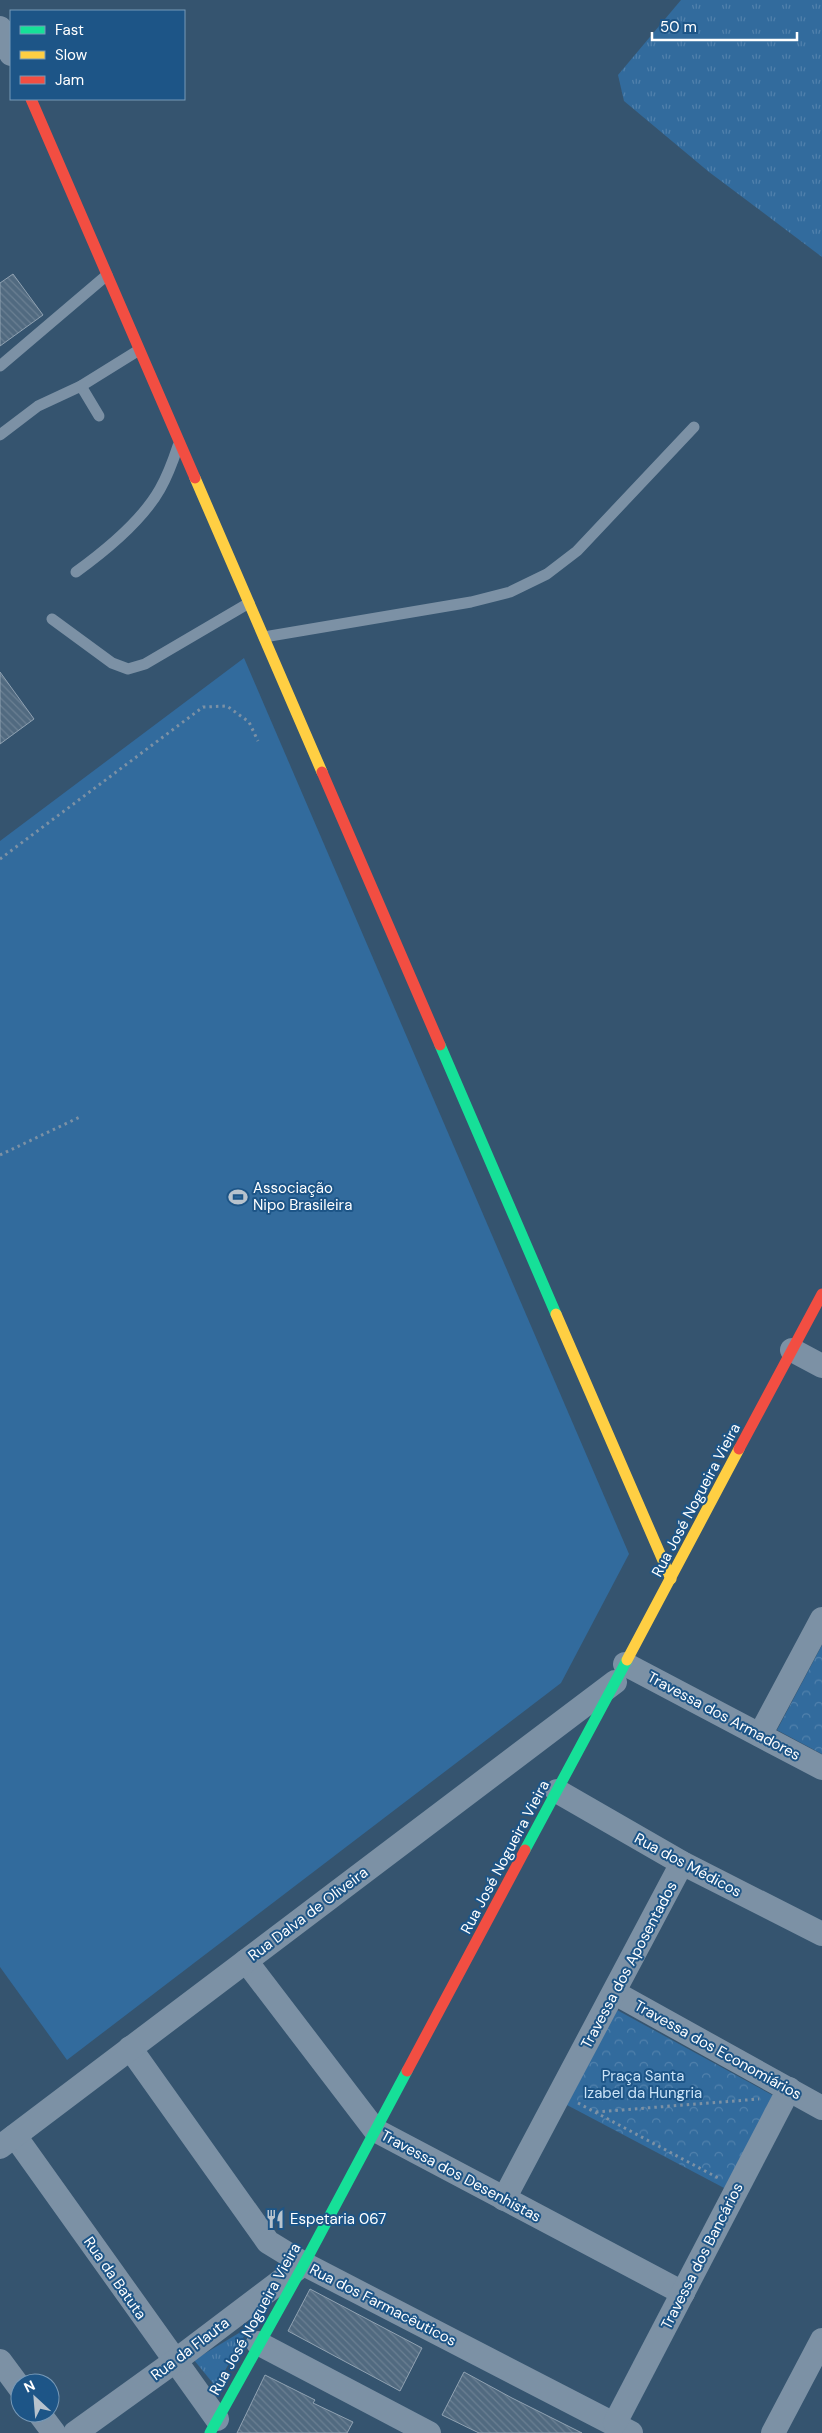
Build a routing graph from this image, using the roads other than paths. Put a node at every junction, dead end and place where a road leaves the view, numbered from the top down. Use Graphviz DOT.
graph roads {
  1 [pos="0,28"];
  2 [pos="10,52"];
  3 [pos="31,100"];
  4 [pos="107,275"];
  5 [pos="139,350"];
  6 [pos="0,366"];
  7 [pos="81,386"];
  8 [pos="99,416"];
  9 [pos="694,427"];
  10 [pos="0,435"];
  11 [pos="179,442"];
  12 [pos="76,572"];
  13 [pos="249,603"];
  14 [pos="52,619"];
  15 [pos="264,638"];
  16 [pos="822,1294"];
  17 [pos="792,1350"];
  18 [pos="822,1366"];
  19 [pos="671,1579"];
  20 [pos="822,1620"];
  21 [pos="621,1672"];
  22 [pos="760,1736"];
  23 [pos="822,1768"];
  24 [pos="557,1792"];
  25 [pos="682,1863"];
  26 [pos="822,1934"];
  27 [pos="246,1961"];
  28 [pos="615,1993"];
  29 [pos="130,2048"];
  30 [pos="789,2089"];
  31 [pos="822,2108"];
  32 [pos="375,2130"];
  33 [pos="7,2141"];
  34 [pos="504,2199"];
  35 [pos="304,2264"];
  36 [pos="683,2294"];
  37 [pos="822,2340"];
  38 [pos="258,2343"];
  39 [pos="0,2361"];
  40 [pos="175,2362"];
  41 [pos="815,2368"];
  42 [pos="10,2374"];
  43 [pos="213,2426"];
  44 [pos="623,2428"];
  45 [pos="75,2433"];
  46 [pos="428,2433"];
  47 [pos="773,2433"];
  1 -- 2 [label="street"];
  3 -- 4 [label="street"];
  4 -- 5 [label="street"];
  4 -- 6 [label="lane"];
  5 -- 7 [label="lane"];
  5 -- 11 [label="street"];
  7 -- 8 [label="lane"];
  7 -- 10 [label="lane"];
  9 -- 15 [label="lane"];
  11 -- 12 [label="lane"];
  11 -- 13 [label="street"];
  13 -- 14 [label="lane"];
  13 -- 15 [label="street"];
  15 -- 19 [label="street"];
  16 -- 17 [label="street, Rua José Nogueira Vieira"];
  17 -- 18 [label="street"];
  17 -- 19 [label="street, Rua José Nogueira Vieira"];
  19 -- 21 [label="street, Rua José Nogueira Vieira"];
  20 -- 22 [label="street"];
  21 -- 22 [label="street, Travessa dos Armadores"];
  21 -- 24 [label="street, Rua José Nogueira Vieira"];
  21 -- 27 [label="street, Rua Dalva de Oliveira"];
  22 -- 23 [label="street, Travessa dos Armadores"];
  24 -- 25 [label="street, Rua dos Médicos"];
  24 -- 32 [label="street, Rua José Nogueira Vieira"];
  25 -- 26 [label="street, Rua dos Médicos"];
  25 -- 28 [label="street, Travessa dos Aposentados"];
  27 -- 29 [label="street, Rua Dalva de Oliveira"];
  27 -- 32 [label="street, Travessa dos Desenhistas"];
  28 -- 30 [label="street, Travessa dos Economiários"];
  28 -- 34 [label="street, Travessa dos Aposentados"];
  29 -- 33 [label="street, Rua Dalva de Oliveira"];
  29 -- 35 [label="street, Rua dos Farmacêuticos"];
  30 -- 31 [label="street, Travessa dos Economiários"];
  30 -- 36 [label="street, Travessa dos Bancários"];
  32 -- 34 [label="street, Travessa dos Desenhistas"];
  32 -- 35 [label="street, Rua José Nogueira Vieira"];
  33 -- 40 [label="street, Rua da Batuta"];
  34 -- 36 [label="street, Travessa dos Desenhistas"];
  35 -- 38 [label="street, Rua José Nogueira Vieira"];
  35 -- 40 [label="street, Rua da Flauta"];
  35 -- 44 [label="street, Rua dos Farmacêuticos"];
  36 -- 44 [label="street, Travessa dos Bancários"];
  37 -- 41 [label="street"];
  38 -- 43 [label="street, Rua José Nogueira Vieira"];
  38 -- 46 [label="street"];
  39 -- 42 [label="street"];
  40 -- 43 [label="street, Rua da Batuta"];
  40 -- 45 [label="street, Rua da Flauta"];
  41 -- 47 [label="street"];
}
